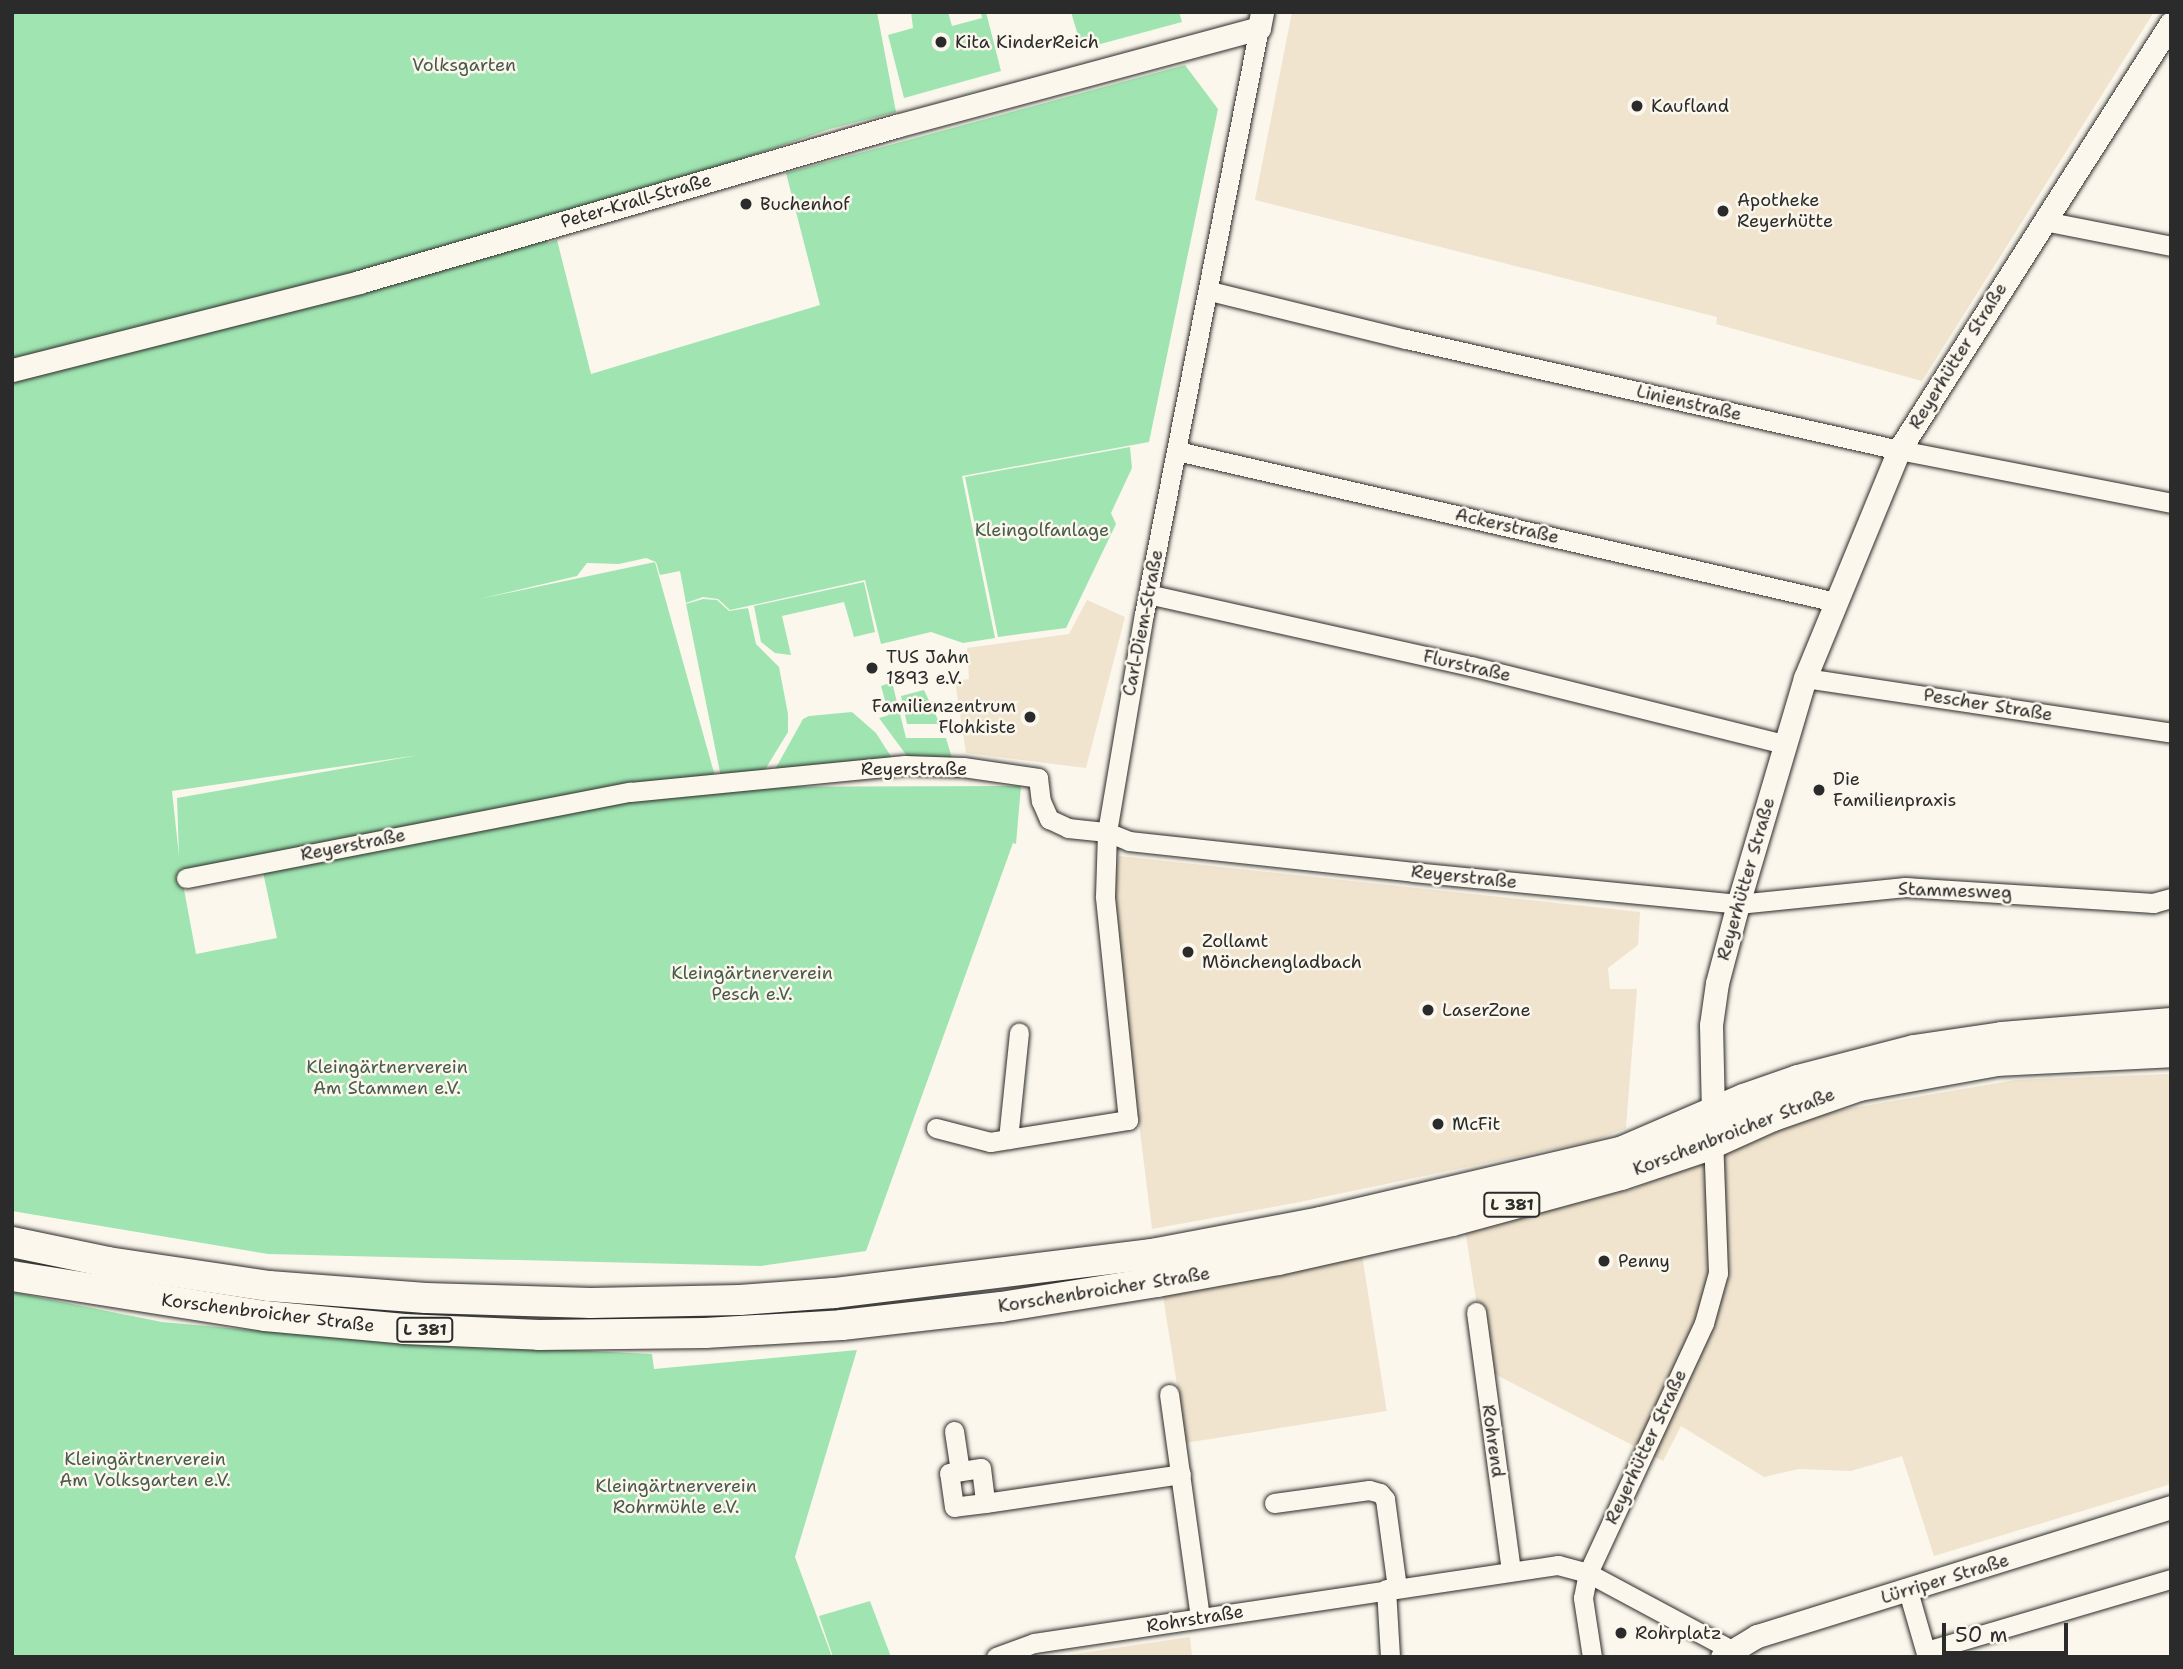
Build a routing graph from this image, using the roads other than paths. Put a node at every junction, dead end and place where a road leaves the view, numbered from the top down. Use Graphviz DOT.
graph roads {
  1 [pos="2161,12"];
  2 [pos="1260,20"];
  3 [pos="2166,30"];
  4 [pos="2044,221"];
  5 [pos="2171,246"];
  6 [pos="1210,292"];
  7 [pos="12,370"];
  8 [pos="1899,450"];
  9 [pos="1177,451"];
  10 [pos="2171,503"];
  11 [pos="1148,594"];
  12 [pos="1836,602"];
  13 [pos="1805,678"];
  14 [pos="2171,733"];
  15 [pos="1785,744"];
  16 [pos="1107,832"];
  17 [pos="187,878"];
  18 [pos="2171,898"];
  19 [pos="1738,904"];
  20 [pos="2171,1023"];
  21 [pos="1019,1033"];
  22 [pos="2171,1052"];
  23 [pos="1713,1113"];
  24 [pos="936,1128"];
  25 [pos="1008,1139"];
  26 [pos="1713,1143"];
  27 [pos="12,1242"];
  28 [pos="12,1276"];
  29 [pos="1476,1312"];
  30 [pos="1169,1394"];
  31 [pos="954,1431"];
  32 [pos="960,1471"];
  33 [pos="1181,1474"];
  34 [pos="985,1503"];
  35 [pos="1274,1503"];
  36 [pos="2171,1507"];
  37 [pos="1511,1570"];
  38 [pos="1588,1573"];
  39 [pos="2171,1579"];
  40 [pos="1391,1589"];
  41 [pos="1908,1591"];
  42 [pos="1200,1618"];
  43 [pos="1726,1653"];
  44 [pos="1926,1654"];
  45 [pos="996,1657"];
  46 [pos="1390,1657"];
  47 [pos="1592,1657"];
  1 -- 3 [label="street"];
  2 -- 6 [label="street, Carl-Diem-Straße"];
  2 -- 7 [label="street, Peter-Krall-Straße"];
  3 -- 4 [label="street, Reyerhütter Straße"];
  4 -- 5 [label="street"];
  4 -- 8 [label="street, Reyerhütter Straße"];
  6 -- 8 [label="street, Linienstraße"];
  6 -- 9 [label="street, Carl-Diem-Straße"];
  8 -- 10 [label="street, Linienstraße"];
  8 -- 12 [label="street, Reyerhütter Straße"];
  9 -- 11 [label="street, Carl-Diem-Straße"];
  9 -- 12 [label="street, Ackerstraße"];
  11 -- 15 [label="street, Flurstraße"];
  11 -- 16 [label="street, Carl-Diem-Straße"];
  12 -- 13 [label="street, Reyerhütter Straße"];
  13 -- 14 [label="street, Pescher Straße"];
  13 -- 15 [label="street, Reyerhütter Straße"];
  15 -- 19 [label="street, Reyerhütter Straße"];
  16 -- 17 [label="street, Reyerstraße"];
  16 -- 19 [label="street, Reyerstraße"];
  16 -- 25 [label="street, Carl-Diem-Straße"];
  18 -- 19 [label="street, Stammesweg"];
  19 -- 23 [label="street, Reyerhütter Straße"];
  20 -- 23 [label="main road, Korschenbroicher Straße / L 381"];
  21 -- 25 [label="street"];
  22 -- 26 [label="main road, Korschenbroicher Straße / L 381"];
  23 -- 26 [label="street, Reyerhütter Straße"];
  23 -- 27 [label="main road, Korschenbroicher Straße / L 381"];
  24 -- 25 [label="street, Carl-Diem-Straße"];
  26 -- 28 [label="main road, Korschenbroicher Straße / L 381"];
  26 -- 38 [label="street, Reyerhütter Straße"];
  29 -- 37 [label="street, Rohrend"];
  30 -- 33 [label="street"];
  31 -- 32 [label="street"];
  32 -- 34 [label="street"];
  32 -- 34 [label="street"];
  33 -- 34 [label="street"];
  33 -- 42 [label="street"];
  35 -- 40 [label="street"];
  36 -- 41 [label="street, Lürriper Straße"];
  37 -- 38 [label="street, Rohrstraße"];
  37 -- 40 [label="street, Rohrstraße"];
  38 -- 43 [label="street, Rohrstraße"];
  38 -- 47 [label="street, Reyerhütter Straße"];
  39 -- 44 [label="street"];
  40 -- 42 [label="street, Rohrstraße"];
  40 -- 46 [label="street"];
  41 -- 43 [label="street, Lürriper Straße"];
  41 -- 44 [label="street"];
  42 -- 45 [label="street, Rohrstraße"];
}
